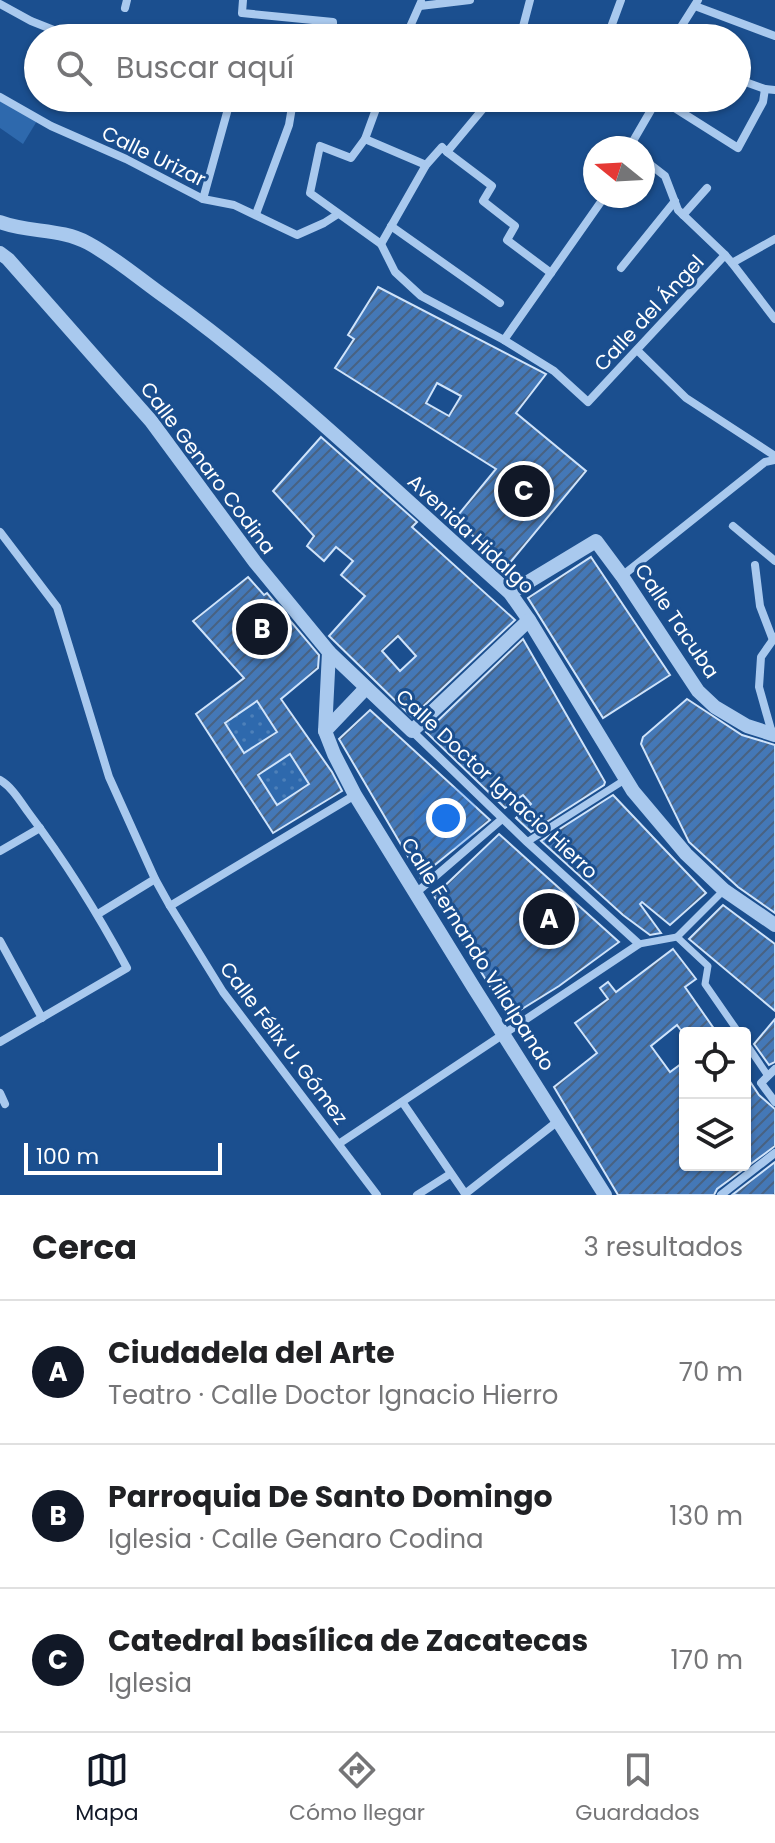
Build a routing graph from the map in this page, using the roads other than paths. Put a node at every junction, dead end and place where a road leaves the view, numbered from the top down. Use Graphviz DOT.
graph roads {
  1 [pos="243,0"];
  2 [pos="470,0"];
  3 [pos="530,0"];
  4 [pos="621,0"];
  5 [pos="421,3"];
  6 [pos="696,3"];
  7 [pos="0,4"];
  8 [pos="39,24"];
  9 [pos="333,24"];
  10 [pos="411,24"];
  11 [pos="524,24"];
  12 [pos="612,24"];
  13 [pos="683,24"];
  14 [pos="746,24"];
  15 [pos="751,26"];
  16 [pos="775,36"];
  17 [pos="770,89"];
  18 [pos="0,97"];
  19 [pos="24,111"];
  20 [pos="26,112"];
  21 [pos="227,112"];
  22 [pos="291,112"];
  23 [pos="375,112"];
  24 [pos="480,112"];
  25 [pos="650,112"];
  26 [pos="680,112"];
  27 [pos="636,136"];
  28 [pos="365,139"];
  29 [pos="447,152"];
  30 [pos="426,165"];
  31 [pos="655,168"];
  32 [pos="707,188"];
  33 [pos="203,199"];
  34 [pos="675,201"];
  35 [pos="597,208"];
  36 [pos="256,214"];
  37 [pos="338,214"];
  38 [pos="683,215"];
  39 [pos="0,222"];
  40 [pos="391,226"];
  41 [pos="775,239"];
  42 [pos="381,244"];
  43 [pos="0,253"];
  44 [pos="725,255"];
  45 [pos="732,263"];
  46 [pos="621,268"];
  47 [pos="551,273"];
  48 [pos="500,303"];
  49 [pos="775,319"];
  50 [pos="504,340"];
  51 [pos="637,350"];
  52 [pos="775,458"];
  53 [pos="733,526"];
  54 [pos="1,534"];
  55 [pos="775,561"];
  56 [pos="755,565"];
  57 [pos="622,576"];
  58 [pos="510,593"];
  59 [pos="529,620"];
  60 [pos="774,639"];
  61 [pos="329,652"];
  62 [pos="365,689"];
  63 [pos="325,731"];
  64 [pos="412,731"];
  65 [pos="774,735"];
  66 [pos="626,779"];
  67 [pos="0,780"];
  68 [pos="355,795"];
  69 [pos="502,819"];
  70 [pos="40,828"];
  71 [pos="527,842"];
  72 [pos="0,851"];
  73 [pos="155,879"];
  74 [pos="724,890"];
  75 [pos="417,892"];
  76 [pos="170,906"];
  77 [pos="98,914"];
  78 [pos="775,925"];
  79 [pos="677,937"];
  80 [pos="0,941"];
  81 [pos="639,944"];
  82 [pos="42,1018"];
  83 [pos="735,1027"];
  84 [pos="504,1032"];
  85 [pos="0,1042"];
  86 [pos="751,1051"];
  87 [pos="768,1076"];
  88 [pos="0,1093"];
  89 [pos="775,1102"];
  90 [pos="403,1103"];
  91 [pos="5,1104"];
  92 [pos="558,1121"];
  93 [pos="340,1143"];
  94 [pos="775,1153"];
  95 [pos="450,1174"];
  96 [pos="466,1194"];
  97 [pos="377,1195"];
  98 [pos="417,1195"];
  99 [pos="605,1195"];
  100 [pos="721,1195"];
  1 -- 9 [label="street"];
  2 -- 5 [label="street"];
  3 -- 11 [label="street"];
  4 -- 12 [label="street"];
  5 -- 10 [label="street"];
  6 -- 13 [label="street"];
  6 -- 14 [label="street"];
  7 -- 8 [label="street"];
  15 -- 16 [label="street"];
  17 -- 26 [label="street"];
  18 -- 19 [label="street, Calle Urizar"];
  20 -- 33 [label="street, Calle Urizar"];
  21 -- 33 [label="street"];
  22 -- 36 [label="street"];
  23 -- 28 [label="street"];
  24 -- 29 [label="street"];
  25 -- 27 [label="street"];
  28 -- 30 [label="street"];
  28 -- 37 [label="street"];
  29 -- 30 [label="street"];
  29 -- 47 [label="street"];
  30 -- 40 [label="street"];
  31 -- 34 [label="street"];
  32 -- 38 [label="street"];
  33 -- 36 [label="street, Calle Urizar"];
  34 -- 38 [label="street"];
  34 -- 46 [label="street"];
  35 -- 47 [label="street"];
  36 -- 37 [label="street, Calle Urizar"];
  37 -- 42 [label="street"];
  38 -- 44 [label="street"];
  39 -- 58 [label="street, Avenida Hidalgo"];
  40 -- 42 [label="street"];
  40 -- 48 [label="street"];
  41 -- 45 [label="street, Calle del Ángel"];
  42 -- 50 [label="street"];
  43 -- 61 [label="street, Calle Genaro Codina"];
  44 -- 45 [label="street, Calle del Ángel"];
  44 -- 51 [label="street, Calle del Ángel"];
  45 -- 49 [label="street"];
  47 -- 50 [label="street"];
  50 -- 51 [label="street, Calle del Ángel"];
  51 -- 52 [label="street"];
  52 -- 57 [label="street"];
  53 -- 55 [label="street"];
  54 -- 73 [label="street, Calle Félix U. Gómez"];
  56 -- 60 [label="street"];
  57 -- 58 [label="street, Calle Tacuba"];
  57 -- 65 [label="street, Calle Tacuba"];
  58 -- 59 [label="street, Avenida Hidalgo"];
  59 -- 64 [label="street"];
  59 -- 66 [label="street, Avenida Hidalgo"];
  60 -- 65 [label="street"];
  61 -- 62 [label="street, Calle Doctor Ignacio Hierro"];
  61 -- 63 [label="street"];
  62 -- 63 [label="street"];
  62 -- 64 [label="street, Calle Doctor Ignacio Hierro"];
  63 -- 68 [label="street, Calle Fernando Villalpando"];
  64 -- 69 [label="street, Calle Doctor Ignacio Hierro"];
  66 -- 71 [label="street"];
  66 -- 74 [label="street, Avenida Hidalgo"];
  67 -- 70 [label="street"];
  68 -- 75 [label="street, Calle Fernando Villalpando"];
  68 -- 76 [label="street"];
  69 -- 71 [label="street, Calle Doctor Ignacio Hierro"];
  69 -- 75 [label="street"];
  70 -- 72 [label="street"];
  70 -- 77 [label="street"];
  71 -- 81 [label="street, Calle Doctor Ignacio Hierro"];
  73 -- 76 [label="street, Calle Félix U. Gómez"];
  73 -- 77 [label="street"];
  74 -- 78 [label="street, Avenida Hidalgo"];
  74 -- 79 [label="street"];
  75 -- 84 [label="street, Calle Fernando Villalpando"];
  76 -- 93 [label="street, Calle Félix U. Gómez"];
  77 -- 82 [label="street"];
  79 -- 81 [label="street"];
  79 -- 83 [label="street"];
  80 -- 82 [label="street"];
  81 -- 84 [label="street"];
  82 -- 85 [label="street"];
  84 -- 90 [label="street"];
  84 -- 92 [label="street, Calle Fernando Villalpando"];
  86 -- 87 [label="street"];
  87 -- 89 [label="street"];
  88 -- 91 [label="street"];
  90 -- 93 [label="street"];
  90 -- 95 [label="street"];
  92 -- 96 [label="street"];
  92 -- 99 [label="street, Calle Fernando Villalpando"];
  93 -- 97 [label="street, Calle Félix U. Gómez"];
  94 -- 100 [label="street"];
  95 -- 96 [label="street"];
  95 -- 98 [label="street"];
}
